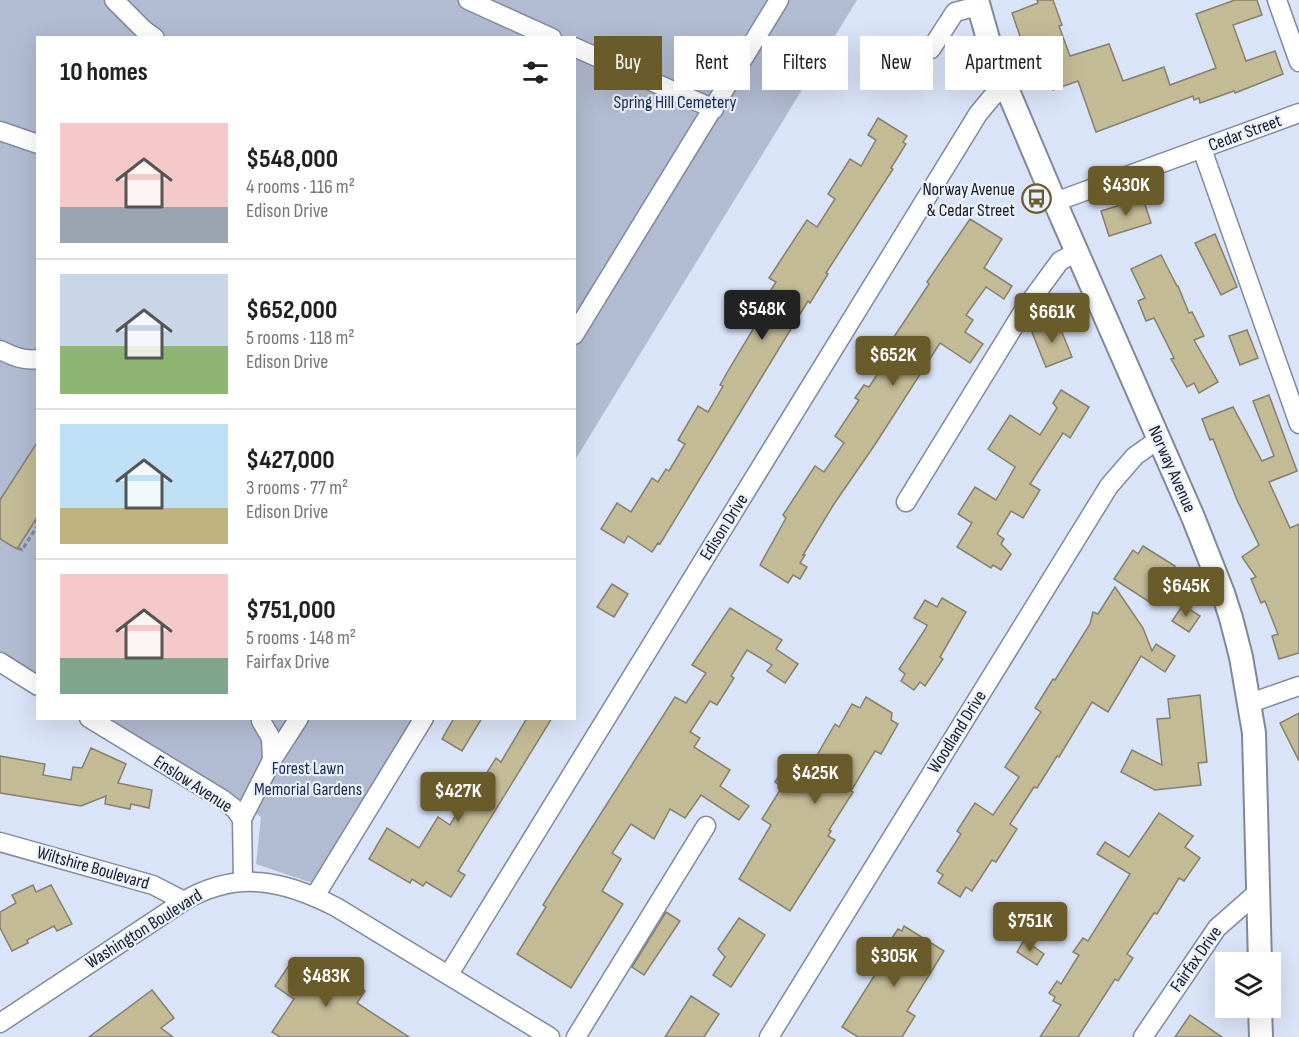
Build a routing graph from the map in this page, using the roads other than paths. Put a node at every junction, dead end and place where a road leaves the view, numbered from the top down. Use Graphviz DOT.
graph roads {
  1 [pos="114,0"];
  2 [pos="468,0"];
  3 [pos="779,0"];
  4 [pos="1277,0"];
  5 [pos="978,3"];
  6 [pos="153,36"];
  7 [pos="548,36"];
  8 [pos="987,36"];
  9 [pos="933,46"];
  10 [pos="576,48"];
  11 [pos="1299,62"];
  12 [pos="1001,90"];
  13 [pos="1008,90"];
  14 [pos="714,109"];
  15 [pos="1299,113"];
  16 [pos="0,131"];
  17 [pos="36,143"];
  18 [pos="1202,149"];
  19 [pos="1055,202"];
  20 [pos="1077,252"];
  21 [pos="576,329"];
  22 [pos="0,350"];
  23 [pos="36,359"];
  24 [pos="1299,424"];
  25 [pos="1159,439"];
  26 [pos="906,502"];
  27 [pos="0,662"];
  28 [pos="36,685"];
  29 [pos="1299,686"];
  30 [pos="1250,703"];
  31 [pos="92,720"];
  32 [pos="259,720"];
  33 [pos="289,720"];
  34 [pos="297,720"];
  35 [pos="423,720"];
  36 [pos="272,760"];
  37 [pos="242,819"];
  38 [pos="706,826"];
  39 [pos="0,842"];
  40 [pos="243,882"];
  41 [pos="1259,891"];
  42 [pos="315,896"];
  43 [pos="184,901"];
  44 [pos="1260,952"];
  45 [pos="449,974"];
  46 [pos="1260,1018"];
  47 [pos="0,1023"];
  48 [pos="550,1037"];
  49 [pos="576,1037"];
  50 [pos="769,1037"];
  51 [pos="1143,1037"];
  52 [pos="1261,1037"];
  1 -- 6 [label="street"];
  2 -- 7 [label="street"];
  3 -- 14 [label="street"];
  4 -- 11 [label="street"];
  5 -- 8 [label="main road, Norway Avenue"];
  5 -- 9 [label="street"];
  10 -- 14 [label="street"];
  12 -- 45 [label="street, Edison Drive"];
  13 -- 19 [label="main road, Norway Avenue"];
  14 -- 21 [label="street"];
  15 -- 18 [label="street, Cedar Street"];
  16 -- 17 [label="street"];
  18 -- 19 [label="street, Cedar Street"];
  18 -- 24 [label="street"];
  19 -- 20 [label="main road, Norway Avenue"];
  20 -- 25 [label="main road, Norway Avenue"];
  20 -- 26 [label="street"];
  22 -- 23 [label="street"];
  25 -- 30 [label="main road, Norway Avenue"];
  25 -- 50 [label="street, Woodland Drive"];
  27 -- 28 [label="street"];
  29 -- 30 [label="street"];
  30 -- 41 [label="main road, Norway Avenue"];
  31 -- 37 [label="street, Enslow Avenue"];
  32 -- 33 [label="street"];
  32 -- 36 [label="street"];
  34 -- 36 [label="street"];
  35 -- 42 [label="street"];
  36 -- 37 [label="street"];
  37 -- 40 [label="street, Enslow Avenue"];
  38 -- 49 [label="street"];
  39 -- 43 [label="street, Wiltshire Boulevard"];
  40 -- 42 [label="street, Washington Boulevard"];
  40 -- 43 [label="street, Washington Boulevard"];
  41 -- 44 [label="main road, Norway Avenue"];
  41 -- 51 [label="street, Fairfax Drive"];
  42 -- 45 [label="street, Washington Boulevard"];
  43 -- 47 [label="street, Washington Boulevard"];
  45 -- 48 [label="street, Washington Boulevard"];
  46 -- 52 [label="main road"];
}
